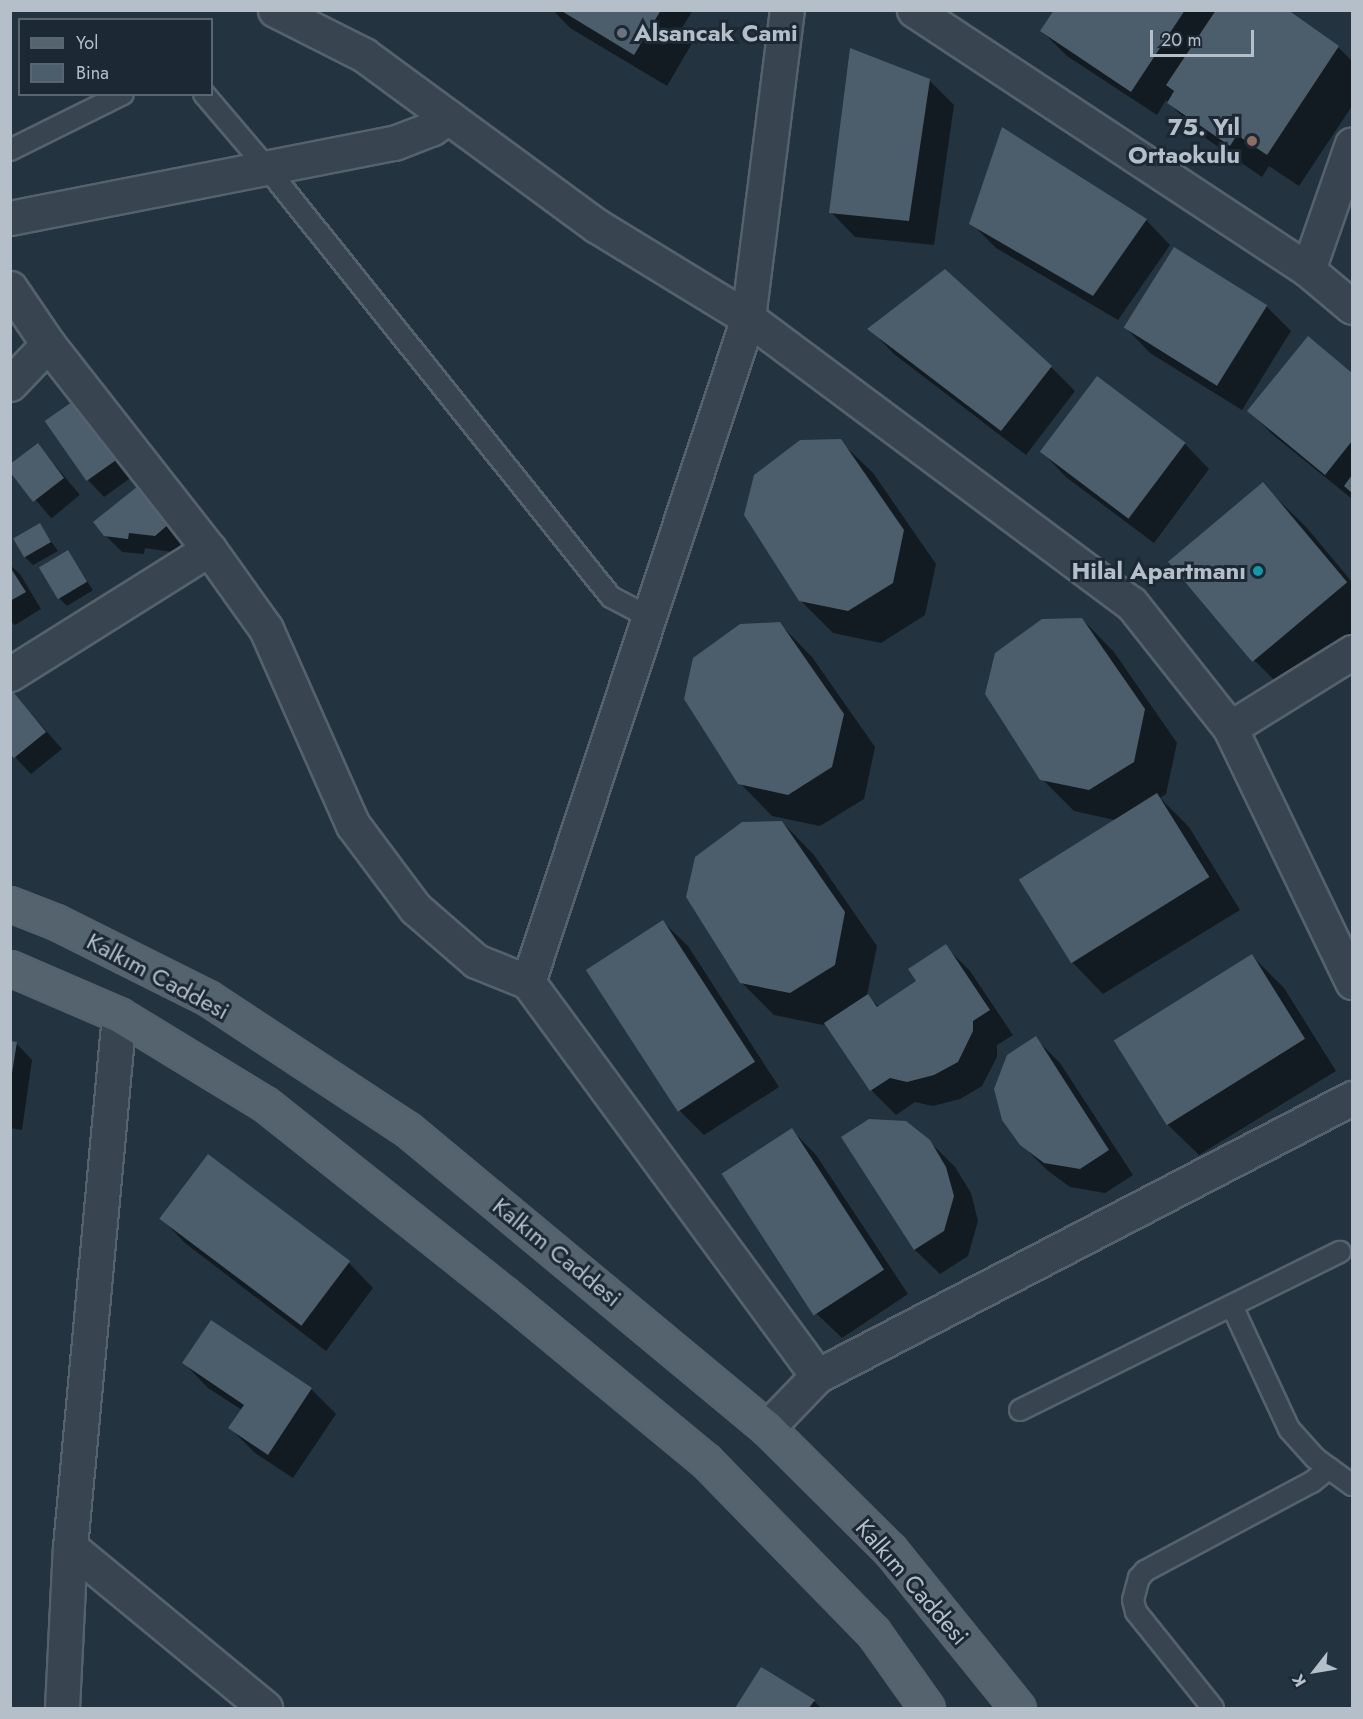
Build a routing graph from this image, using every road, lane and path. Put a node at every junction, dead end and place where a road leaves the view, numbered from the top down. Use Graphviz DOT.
graph roads {
  1 [pos="275,10"];
  2 [pos="787,10"];
  3 [pos="914,10"];
  4 [pos="119,96"];
  5 [pos="206,96"];
  6 [pos="448,117"];
  7 [pos="1353,144"];
  8 [pos="10,150"];
  9 [pos="267,168"];
  10 [pos="10,218"];
  11 [pos="1308,270"];
  12 [pos="10,288"];
  13 [pos="1353,308"];
  14 [pos="748,318"];
  15 [pos="48,344"];
  16 [pos="10,384"];
  17 [pos="209,549"];
  18 [pos="649,617"];
  19 [pos="1353,652"];
  20 [pos="10,674"];
  21 [pos="1230,728"];
  22 [pos="10,903"];
  23 [pos="10,968"];
  24 [pos="528,982"];
  25 [pos="1353,982"];
  26 [pos="118,1015"];
  27 [pos="1353,1098"];
  28 [pos="1340,1252"];
  29 [pos="1232,1306"];
  30 [pos="817,1376"];
  31 [pos="1020,1410"];
  32 [pos="767,1428"];
  33 [pos="1329,1468"];
  34 [pos="1353,1485"];
  35 [pos="70,1547"];
  36 [pos="62,1708"];
  37 [pos="265,1708"];
  38 [pos="927,1708"];
  39 [pos="1017,1708"];
  40 [pos="1213,1708"];
  1 -- 6 [label="street"];
  2 -- 14 [label="street"];
  3 -- 11 [label="street"];
  4 -- 8 [label="lane"];
  5 -- 9 [label="lane"];
  6 -- 9 [label="street"];
  6 -- 14 [label="street"];
  7 -- 11 [label="street"];
  9 -- 10 [label="street"];
  9 -- 18 [label="lane"];
  11 -- 13 [label="street"];
  12 -- 15 [label="street"];
  14 -- 18 [label="street"];
  14 -- 21 [label="street"];
  15 -- 16 [label="street"];
  15 -- 17 [label="street"];
  17 -- 20 [label="street"];
  17 -- 24 [label="street"];
  18 -- 24 [label="street"];
  19 -- 21 [label="street"];
  21 -- 25 [label="street"];
  22 -- 32 [label="main road, Kalkım Caddesi"];
  23 -- 26 [label="main road"];
  24 -- 30 [label="street"];
  26 -- 35 [label="street"];
  26 -- 38 [label="main road"];
  27 -- 30 [label="street"];
  28 -- 29 [label="lane"];
  29 -- 31 [label="lane"];
  29 -- 33 [label="lane"];
  30 -- 32 [label="street"];
  32 -- 39 [label="main road, Kalkım Caddesi"];
  33 -- 34 [label="lane"];
  33 -- 40 [label="lane"];
  35 -- 36 [label="street"];
  35 -- 37 [label="street"];
}
